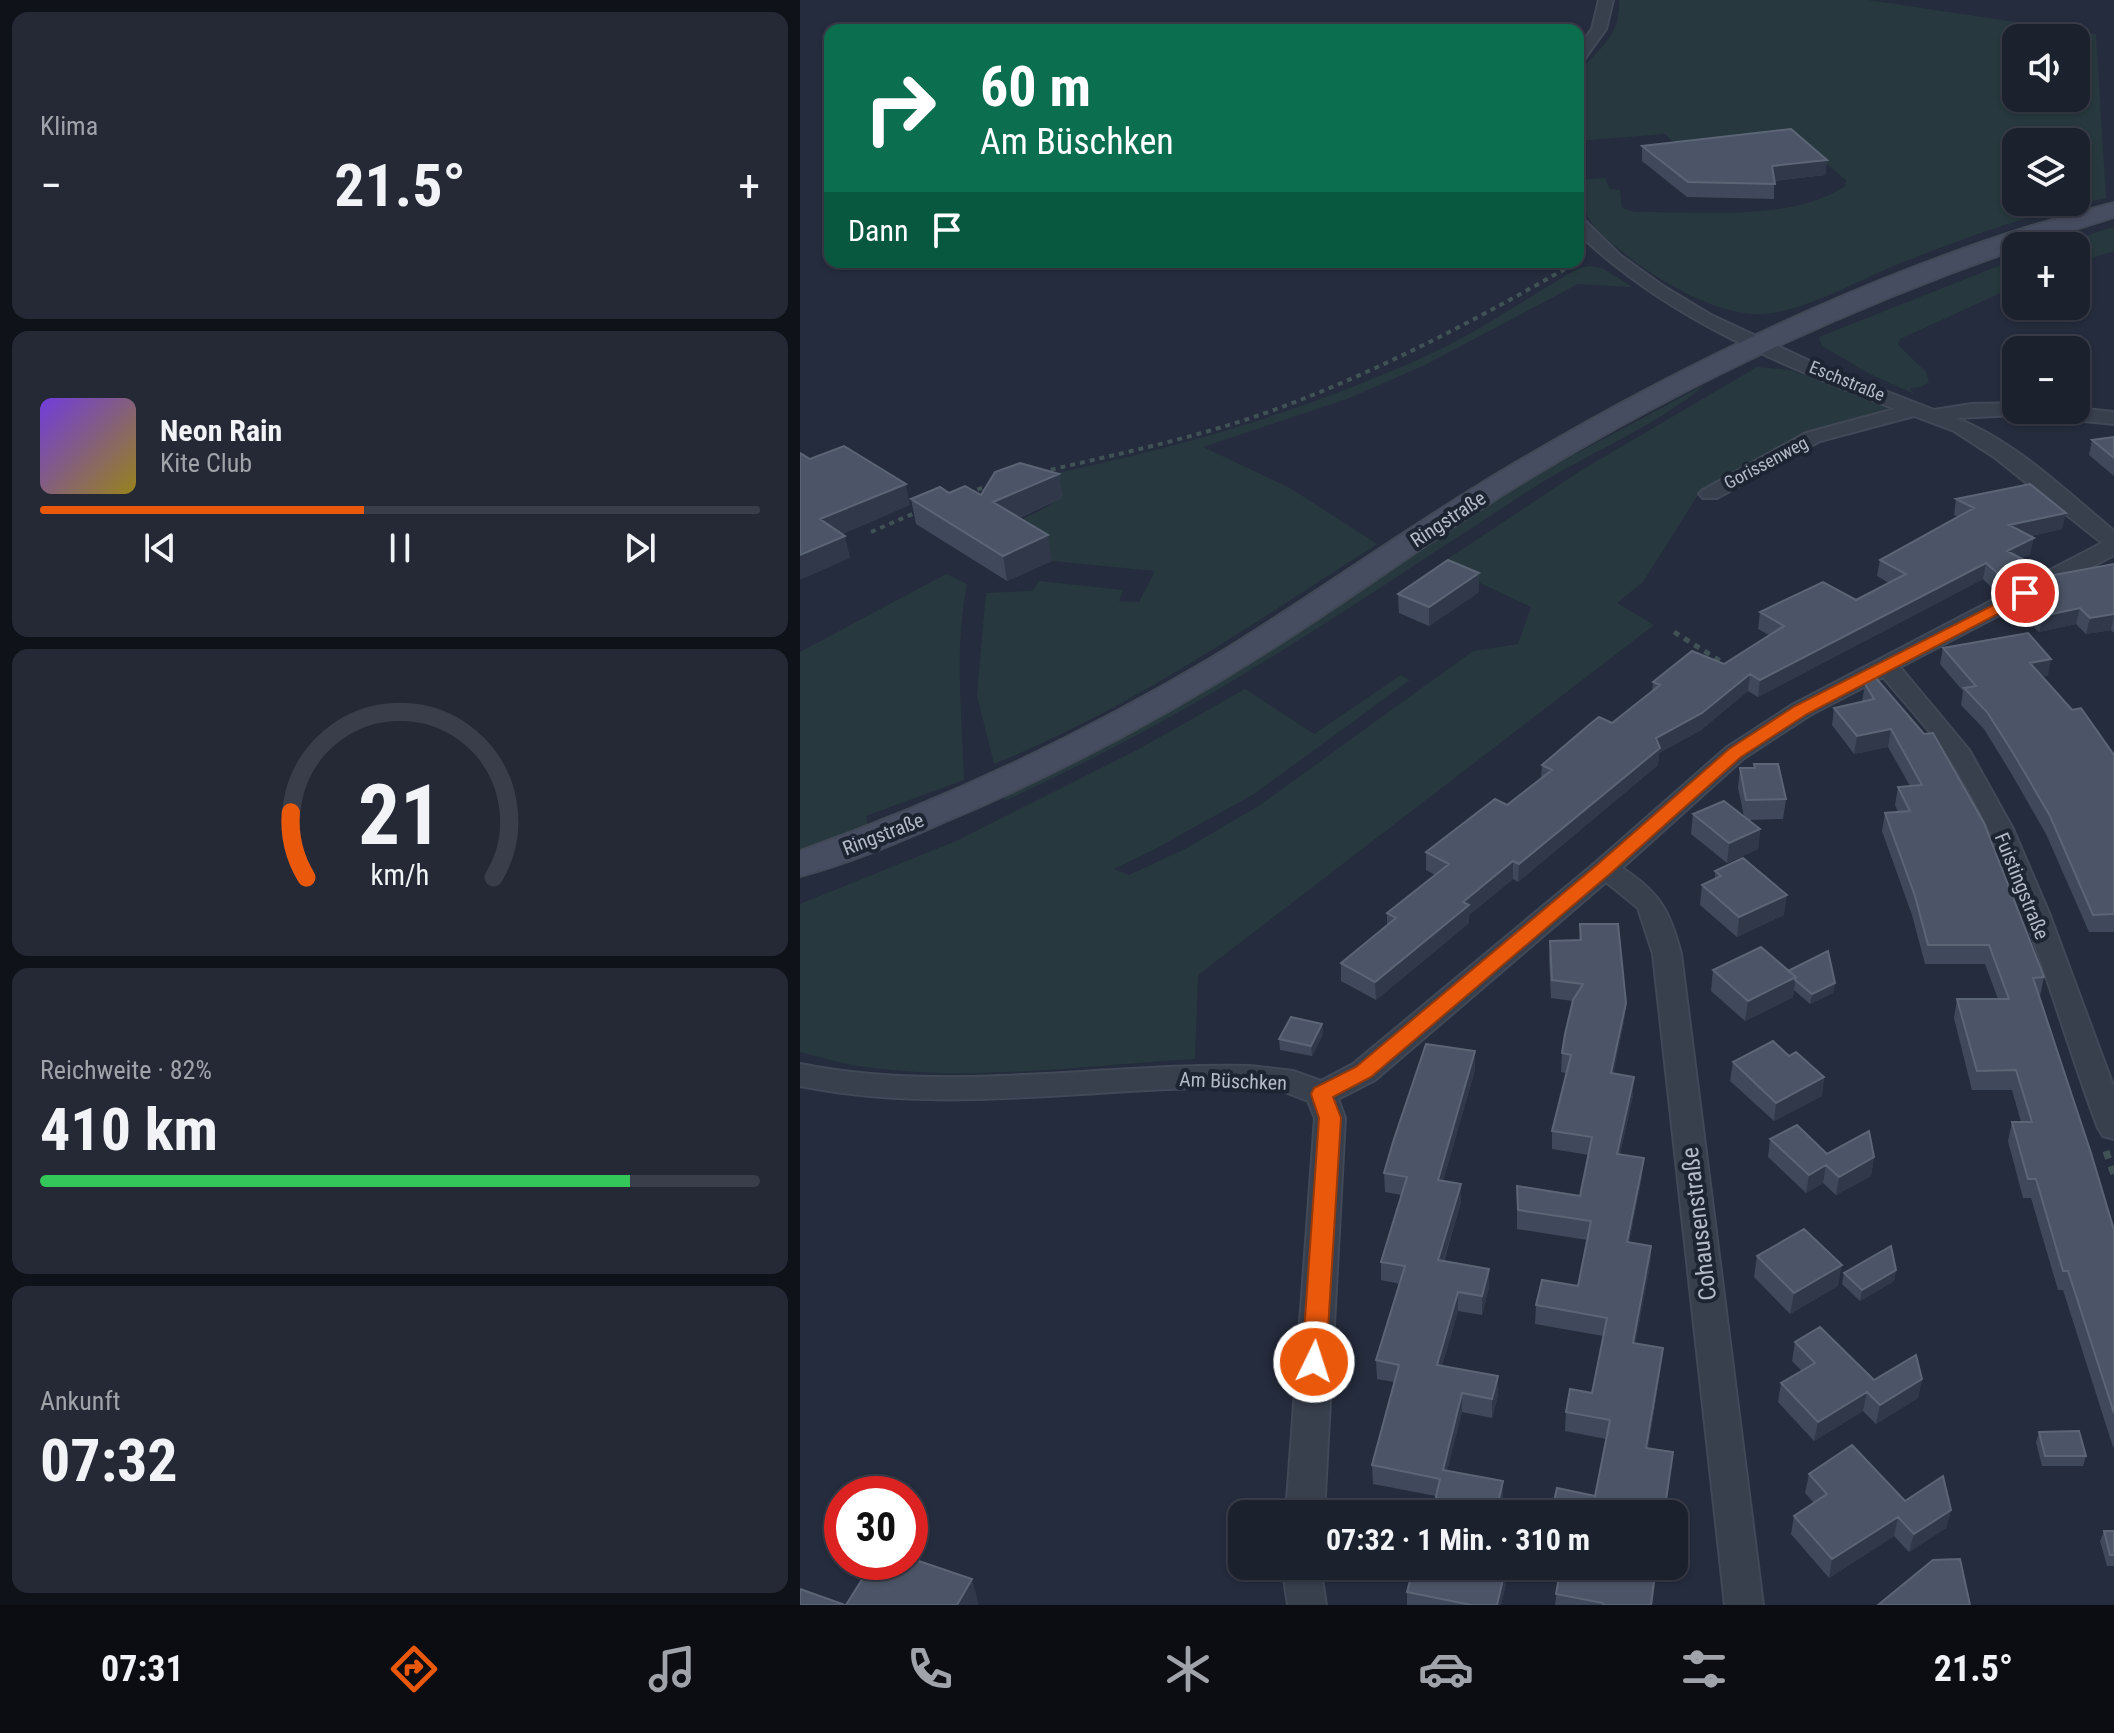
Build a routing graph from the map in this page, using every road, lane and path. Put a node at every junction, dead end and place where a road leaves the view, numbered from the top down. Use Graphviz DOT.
graph roads {
  1 [pos="1606,0"];
  2 [pos="1584,50"];
  3 [pos="2114,210"];
  4 [pos="1584,230"];
  5 [pos="1567,268"];
  6 [pos="1759,345"];
  7 [pos="2002,409"];
  8 [pos="1924,413"];
  9 [pos="2090,416"];
  10 [pos="2114,418"];
  11 [pos="1035,473"];
  12 [pos="997,483"];
  13 [pos="963,494"];
  14 [pos="1710,494"];
  15 [pos="921,510"];
  16 [pos="871,532"];
  17 [pos="2114,544"];
  18 [pos="1674,632"];
  19 [pos="1887,667"];
  20 [pos="1737,671"];
  21 [pos="800,864"];
  22 [pos="1605,869"];
  23 [pos="2102,1068"];
  24 [pos="800,1075"];
  25 [pos="1321,1094"];
  26 [pos="2109,1138"];
  27 [pos="2114,1175"];
  28 [pos="1306,1500"];
  29 [pos="1303,1580"];
  30 [pos="1307,1605"];
  31 [pos="1744,1605"];
  1 -- 2 [label="street"];
  3 -- 6 [label="main road, Ringstraße"];
  4 -- 6 [label="street, Eschstraße"];
  5 -- 11 [label="path"];
  6 -- 8 [label="street, Eschstraße"];
  6 -- 21 [label="main road, Ringstraße"];
  7 -- 8 [label="street, Gorissenweg"];
  8 -- 14 [label="street, Gorissenweg"];
  8 -- 17 [label="street, Eschstraße"];
  9 -- 10 [label="street"];
  12 -- 13 [label="path"];
  15 -- 16 [label="path"];
  17 -- 19 [label="street"];
  18 -- 20 [label="path"];
  19 -- 22 [label="street"];
  19 -- 23 [label="street, Fuistingstraße"];
  22 -- 25 [label="street"];
  22 -- 31 [label="street, Cohausenstraße"];
  23 -- 26 [label="street, Fuistingstraße"];
  24 -- 25 [label="street, Am Büschken"];
  25 -- 28 [label="street"];
  26 -- 27 [label="path"];
  29 -- 30 [label="street"];
}
